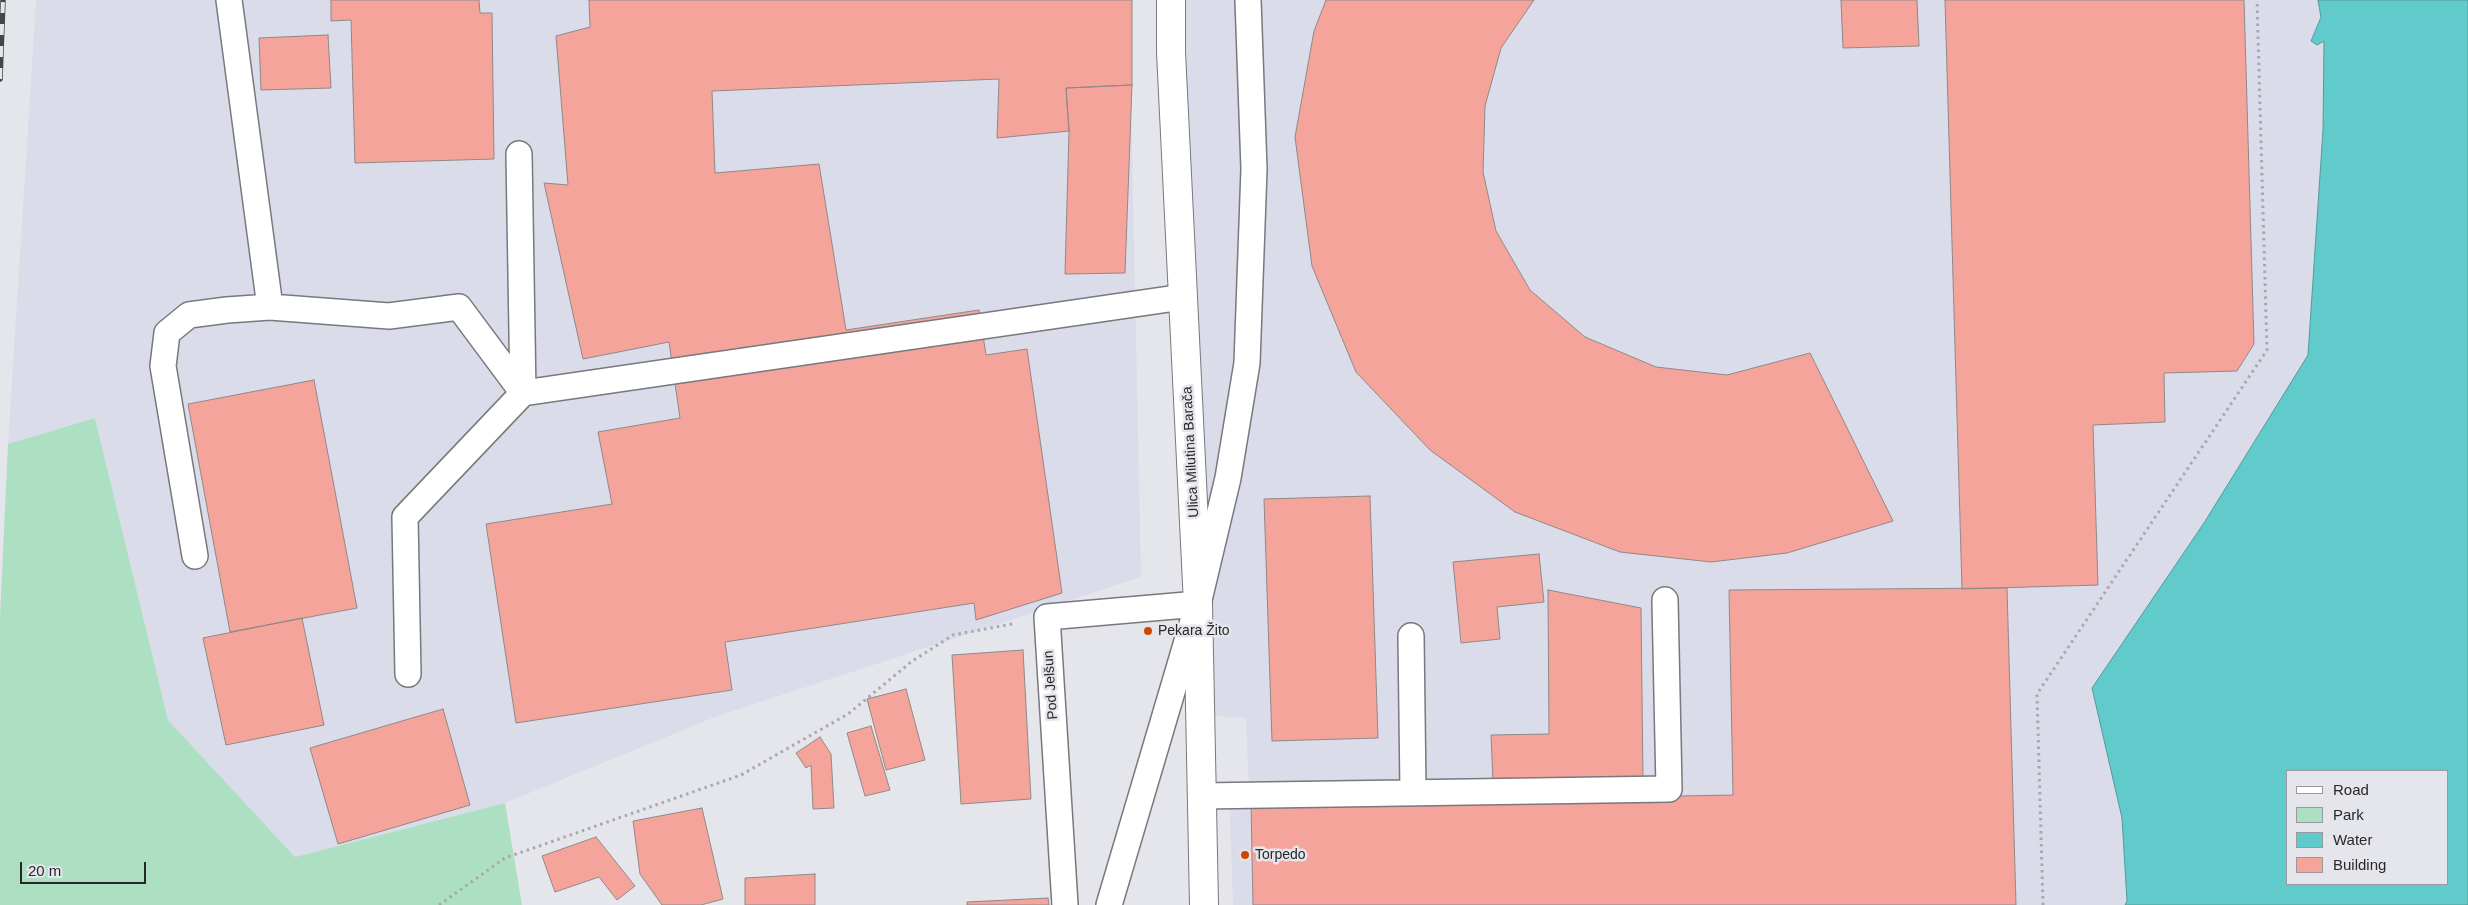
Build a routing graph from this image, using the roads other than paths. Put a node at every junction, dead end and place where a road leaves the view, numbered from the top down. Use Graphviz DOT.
graph roads {
  1 [pos="229,0"];
  2 [pos="1171,0"];
  3 [pos="1248,0"];
  4 [pos="519,154"];
  5 [pos="1183,297"];
  6 [pos="270,307"];
  7 [pos="523,393"];
  8 [pos="195,556"];
  9 [pos="1666,600"];
  10 [pos="1198,604"];
  11 [pos="1412,636"];
  12 [pos="408,674"];
  13 [pos="1413,791"];
  14 [pos="1201,796"];
  15 [pos="1065,905"];
  16 [pos="1108,905"];
  17 [pos="1204,905"];
  1 -- 6 [label="lane"];
  2 -- 5 [label="street, Ulica Milutina Barača"];
  3 -- 10 [label="lane"];
  4 -- 7 [label="lane"];
  5 -- 7 [label="lane"];
  5 -- 10 [label="street, Ulica Milutina Barača"];
  6 -- 7 [label="lane"];
  6 -- 8 [label="lane"];
  7 -- 12 [label="lane"];
  9 -- 13 [label="lane"];
  10 -- 14 [label="street, Ulica Milutina Barača"];
  10 -- 15 [label="lane, Pod Jelšun"];
  10 -- 16 [label="lane"];
  11 -- 13 [label="lane"];
  13 -- 14 [label="lane"];
  14 -- 17 [label="street, Ulica Milutina Barača"];
}
